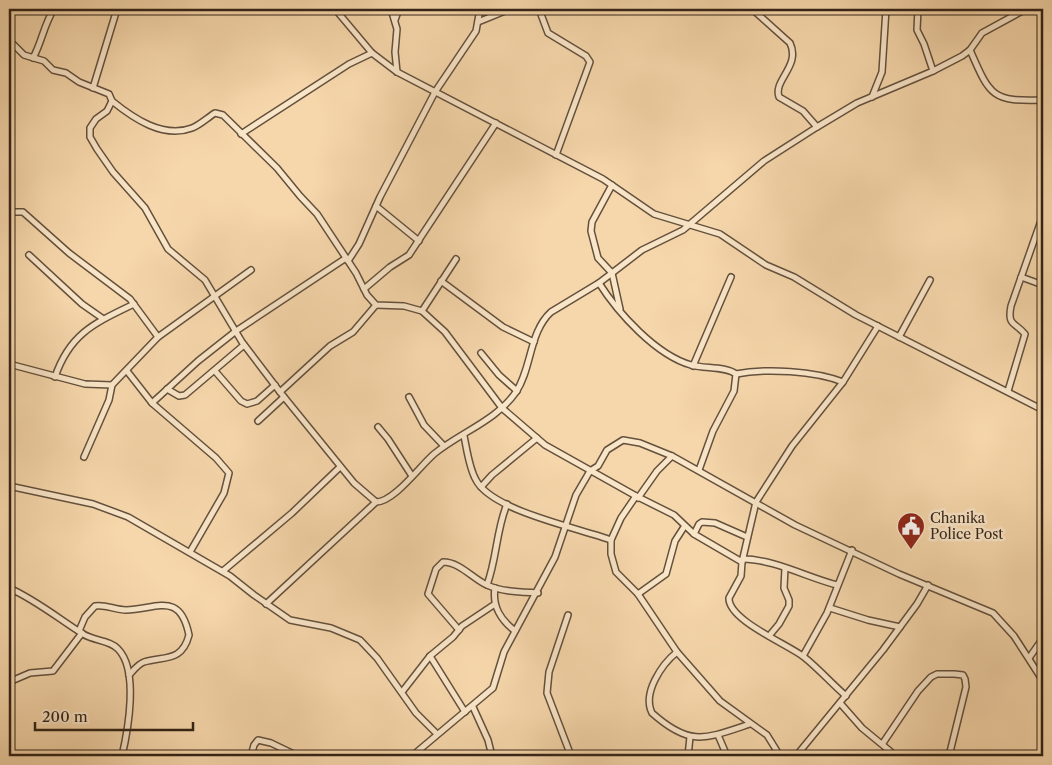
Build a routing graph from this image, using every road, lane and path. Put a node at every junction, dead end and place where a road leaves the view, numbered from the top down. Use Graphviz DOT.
graph roads {
  1 [pos="54,9"];
  2 [pos="107,9"];
  3 [pos="335,9"];
  4 [pos="392,9"];
  5 [pos="399,9"];
  6 [pos="480,9"];
  7 [pos="510,9"];
  8 [pos="539,9"];
  9 [pos="752,9"];
  10 [pos="886,9"];
  11 [pos="918,9"];
  12 [pos="1026,9"];
  13 [pos="116,10"];
  14 [pos="395,20"];
  15 [pos="478,22"];
  16 [pos="9,40"];
  17 [pos="970,50"];
  18 [pos="372,53"];
  19 [pos="33,58"];
  20 [pos="933,71"];
  21 [pos="397,72"];
  22 [pos="93,88"];
  23 [pos="435,92"];
  24 [pos="872,97"];
  25 [pos="1043,100"];
  26 [pos="112,102"];
  27 [pos="496,123"];
  28 [pos="817,127"];
  29 [pos="241,134"];
  30 [pos="556,156"];
  31 [pos="612,185"];
  32 [pos="376,206"];
  33 [pos="9,212"];
  34 [pos="1043,215"];
  35 [pos="691,224"];
  36 [pos="419,241"];
  37 [pos="29,255"];
  38 [pos="456,259"];
  39 [pos="347,260"];
  40 [pos="252,270"];
  41 [pos="612,273"];
  42 [pos="731,277"];
  43 [pos="1021,277"];
  44 [pos="930,280"];
  45 [pos="441,281"];
  46 [pos="599,282"];
  47 [pos="1043,285"];
  48 [pos="364,289"];
  49 [pos="215,295"];
  50 [pos="134,304"];
  51 [pos="376,305"];
  52 [pos="422,311"];
  53 [pos="620,311"];
  54 [pos="102,318"];
  55 [pos="878,326"];
  56 [pos="236,331"];
  57 [pos="158,337"];
  58 [pos="899,337"];
  59 [pos="534,342"];
  60 [pos="244,345"];
  61 [pos="481,353"];
  62 [pos="9,364"];
  63 [pos="693,366"];
  64 [pos="127,371"];
  65 [pos="215,371"];
  66 [pos="736,374"];
  67 [pos="56,377"];
  68 [pos="843,382"];
  69 [pos="112,384"];
  70 [pos="275,385"];
  71 [pos="167,389"];
  72 [pos="517,391"];
  73 [pos="1008,391"];
  74 [pos="282,394"];
  75 [pos="410,397"];
  76 [pos="152,403"];
  77 [pos="502,408"];
  78 [pos="1043,410"];
  79 [pos="258,421"];
  80 [pos="378,427"];
  81 [pos="464,436"];
  82 [pos="537,438"];
  83 [pos="444,446"];
  84 [pos="672,456"];
  85 [pos="84,457"];
  86 [pos="340,467"];
  87 [pos="699,470"];
  88 [pos="590,471"];
  89 [pos="412,476"];
  90 [pos="9,486"];
  91 [pos="481,487"];
  92 [pos="637,497"];
  93 [pos="376,502"];
  94 [pos="756,502"];
  95 [pos="507,504"];
  96 [pos="684,526"];
  97 [pos="567,527"];
  98 [pos="694,534"];
  99 [pos="747,537"];
  100 [pos="610,540"];
  101 [pos="852,550"];
  102 [pos="190,552"];
  103 [pos="742,560"];
  104 [pos="785,568"];
  105 [pos="223,571"];
  106 [pos="487,585"];
  107 [pos="838,585"];
  108 [pos="928,585"];
  109 [pos="9,588"];
  110 [pos="495,588"];
  111 [pos="538,592"];
  112 [pos="638,594"];
  113 [pos="266,604"];
  114 [pos="495,604"];
  115 [pos="830,608"];
  116 [pos="568,615"];
  117 [pos="900,626"];
  118 [pos="459,630"];
  119 [pos="515,631"];
  120 [pos="80,632"];
  121 [pos="769,636"];
  122 [pos="1043,638"];
  123 [pos="677,652"];
  124 [pos="430,656"];
  125 [pos="804,656"];
  126 [pos="1029,658"];
  127 [pos="129,675"];
  128 [pos="1043,681"];
  129 [pos="9,682"];
  130 [pos="402,692"];
  131 [pos="846,696"];
  132 [pos="840,703"];
  133 [pos="473,707"];
  134 [pos="465,712"];
  135 [pos="750,724"];
  136 [pos="437,734"];
  137 [pos="718,735"];
  138 [pos="690,737"];
  139 [pos="884,743"];
  140 [pos="122,756"];
  141 [pos="251,756"];
  142 [pos="298,756"];
  143 [pos="412,756"];
  144 [pos="492,756"];
  145 [pos="571,756"];
  146 [pos="688,756"];
  147 [pos="727,756"];
  148 [pos="780,756"];
  149 [pos="796,756"];
  150 [pos="896,756"];
  151 [pos="949,756"];
  1 -- 19 [label="street"];
  2 -- 13 [label="street"];
  3 -- 18 [label="street"];
  4 -- 14 [label="street"];
  5 -- 14 [label="street"];
  6 -- 15 [label="street"];
  7 -- 15 [label="street"];
  8 -- 30 [label="street"];
  9 -- 28 [label="street"];
  10 -- 24 [label="street"];
  11 -- 20 [label="street"];
  12 -- 17 [label="street"];
  13 -- 22 [label="street"];
  14 -- 21 [label="street"];
  15 -- 23 [label="street"];
  16 -- 19 [label="street"];
  17 -- 20 [label="street"];
  17 -- 25 [label="street"];
  18 -- 21 [label="street"];
  18 -- 29 [label="street"];
  19 -- 22 [label="street"];
  20 -- 24 [label="street"];
  21 -- 23 [label="street"];
  22 -- 26 [label="street"];
  23 -- 27 [label="street"];
  23 -- 32 [label="street"];
  24 -- 28 [label="street"];
  26 -- 29 [label="street"];
  26 -- 49 [label="street"];
  27 -- 30 [label="street"];
  27 -- 36 [label="street"];
  28 -- 35 [label="street"];
  29 -- 39 [label="street"];
  30 -- 31 [label="street"];
  31 -- 35 [label="street"];
  31 -- 41 [label="street"];
  32 -- 36 [label="street"];
  32 -- 39 [label="street"];
  33 -- 50 [label="street"];
  34 -- 43 [label="street"];
  35 -- 41 [label="street"];
  35 -- 55 [label="street"];
  36 -- 48 [label="street"];
  37 -- 54 [label="street"];
  38 -- 45 [label="street"];
  39 -- 48 [label="street"];
  39 -- 56 [label="street"];
  40 -- 49 [label="street"];
  41 -- 46 [label="street"];
  41 -- 53 [label="street"];
  42 -- 63 [label="street"];
  43 -- 47 [label="street"];
  43 -- 73 [label="street"];
  44 -- 58 [label="street"];
  45 -- 52 [label="street"];
  45 -- 59 [label="street"];
  46 -- 53 [label="street"];
  46 -- 59 [label="street"];
  48 -- 51 [label="street"];
  49 -- 56 [label="street"];
  49 -- 57 [label="street"];
  50 -- 54 [label="street"];
  50 -- 57 [label="street"];
  51 -- 52 [label="street"];
  51 -- 74 [label="street"];
  52 -- 77 [label="street"];
  53 -- 63 [label="street"];
  54 -- 67 [label="street"];
  55 -- 58 [label="street"];
  55 -- 68 [label="street"];
  56 -- 60 [label="street"];
  56 -- 71 [label="street"];
  57 -- 64 [label="street"];
  58 -- 73 [label="street"];
  59 -- 72 [label="street"];
  60 -- 65 [label="street"];
  60 -- 70 [label="street"];
  61 -- 72 [label="street"];
  62 -- 67 [label="street"];
  63 -- 66 [label="street"];
  64 -- 69 [label="street"];
  64 -- 76 [label="street"];
  65 -- 70 [label="street"];
  65 -- 71 [label="street"];
  66 -- 68 [label="street"];
  66 -- 87 [label="street"];
  67 -- 69 [label="street"];
  68 -- 94 [label="street"];
  69 -- 85 [label="street"];
  70 -- 74 [label="street"];
  71 -- 76 [label="street"];
  72 -- 77 [label="street"];
  73 -- 78 [label="street"];
  74 -- 79 [label="street"];
  74 -- 86 [label="street"];
  75 -- 83 [label="street"];
  76 -- 102 [label="street"];
  77 -- 81 [label="street"];
  77 -- 82 [label="street"];
  80 -- 89 [label="street"];
  81 -- 83 [label="street"];
  81 -- 91 [label="street"];
  82 -- 88 [label="street"];
  82 -- 91 [label="street"];
  83 -- 89 [label="street"];
  84 -- 87 [label="street"];
  84 -- 88 [label="street"];
  84 -- 92 [label="street"];
  86 -- 93 [label="street"];
  86 -- 105 [label="street"];
  87 -- 94 [label="street"];
  88 -- 92 [label="street"];
  88 -- 97 [label="street"];
  89 -- 93 [label="street"];
  90 -- 102 [label="street"];
  91 -- 95 [label="street"];
  92 -- 96 [label="street"];
  92 -- 100 [label="street"];
  93 -- 113 [label="street"];
  94 -- 99 [label="street"];
  94 -- 101 [label="street"];
  95 -- 97 [label="street"];
  95 -- 106 [label="street"];
  96 -- 98 [label="street"];
  96 -- 112 [label="street"];
  97 -- 100 [label="street"];
  97 -- 111 [label="street"];
  98 -- 99 [label="street"];
  98 -- 103 [label="street"];
  99 -- 103 [label="street"];
  100 -- 112 [label="street"];
  101 -- 107 [label="street"];
  101 -- 108 [label="street"];
  102 -- 105 [label="street"];
  103 -- 104 [label="street"];
  103 -- 121 [label="street"];
  104 -- 107 [label="street"];
  104 -- 121 [label="street"];
  105 -- 113 [label="street"];
  106 -- 110 [label="street"];
  106 -- 118 [label="street"];
  107 -- 115 [label="street"];
  108 -- 117 [label="street"];
  108 -- 126 [label="street"];
  109 -- 120 [label="street"];
  110 -- 111 [label="street"];
  110 -- 114 [label="street"];
  111 -- 119 [label="street"];
  112 -- 123 [label="street"];
  113 -- 130 [label="street"];
  114 -- 118 [label="street"];
  114 -- 119 [label="street"];
  115 -- 117 [label="street"];
  115 -- 125 [label="street"];
  116 -- 145 [label="street"];
  117 -- 131 [label="street"];
  118 -- 124 [label="street"];
  119 -- 133 [label="street"];
  120 -- 127 [label="street"];
  120 -- 127 [label="street"];
  120 -- 129 [label="street"];
  121 -- 125 [label="street"];
  122 -- 126 [label="street"];
  123 -- 135 [label="street"];
  123 -- 138 [label="street"];
  124 -- 130 [label="street"];
  124 -- 134 [label="street"];
  125 -- 131 [label="street"];
  126 -- 128 [label="street"];
  127 -- 140 [label="street"];
  130 -- 136 [label="street"];
  131 -- 132 [label="street"];
  132 -- 139 [label="street"];
  132 -- 149 [label="street"];
  133 -- 134 [label="street"];
  133 -- 144 [label="street"];
  134 -- 136 [label="street"];
  135 -- 137 [label="street"];
  135 -- 148 [label="street"];
  136 -- 143 [label="street"];
  137 -- 138 [label="street"];
  137 -- 147 [label="street"];
  138 -- 146 [label="street"];
  139 -- 150 [label="street"];
  139 -- 151 [label="street"];
  141 -- 142 [label="street"];
}
